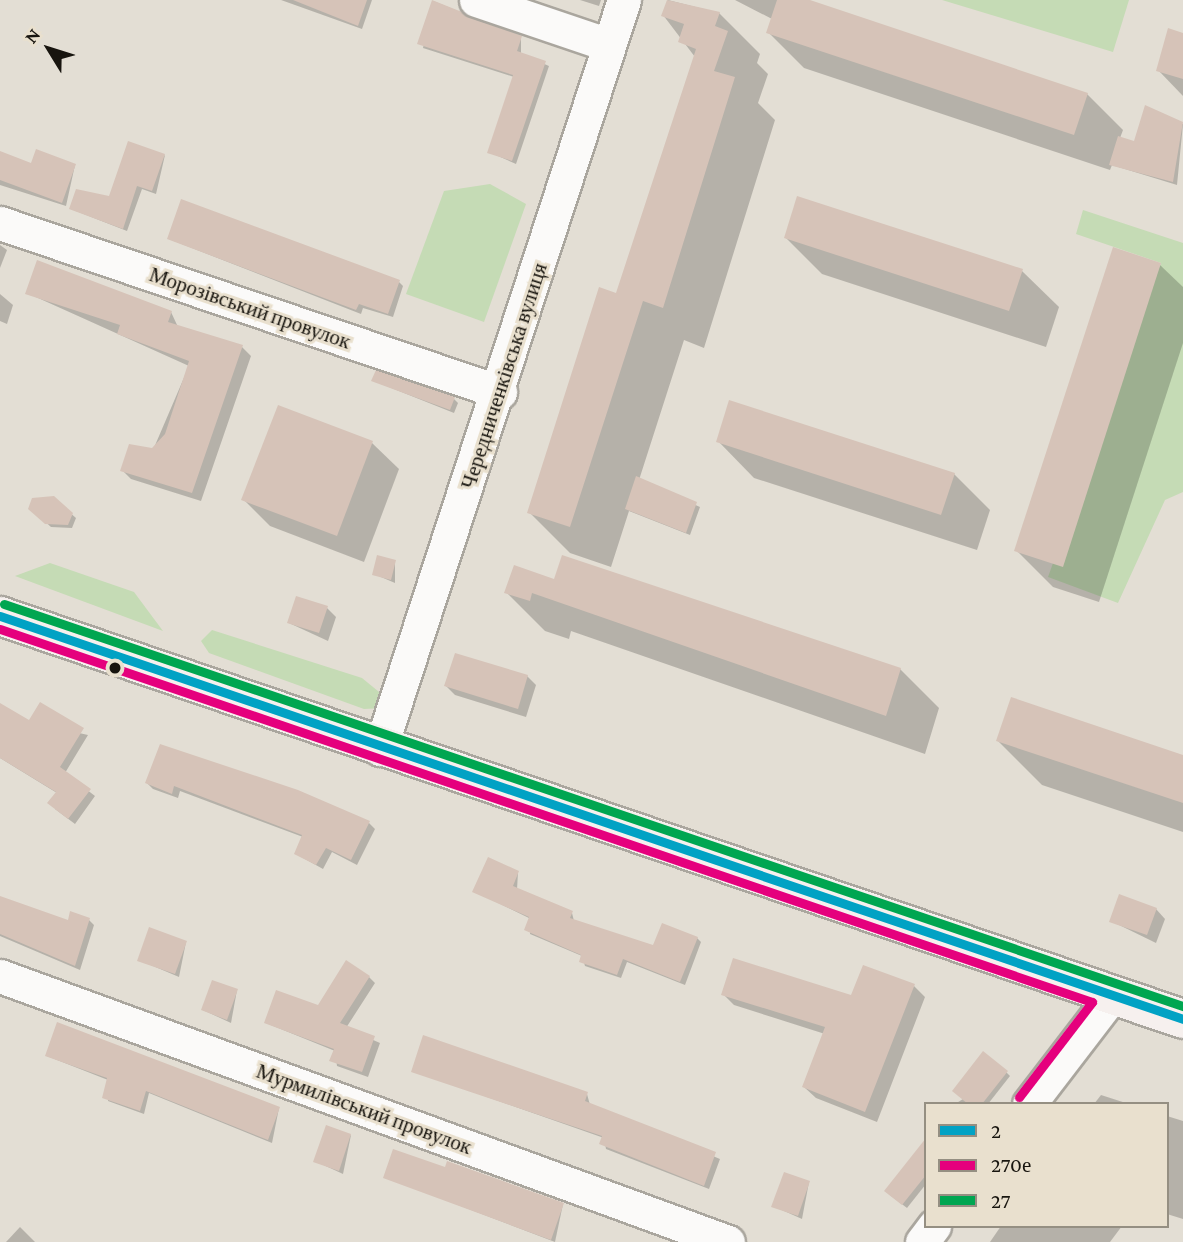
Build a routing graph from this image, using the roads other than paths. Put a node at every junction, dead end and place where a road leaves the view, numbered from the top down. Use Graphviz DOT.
graph roads {
  1 [pos="476,0"];
  2 [pos="624,0"];
  3 [pos="609,45"];
  4 [pos="0,223"];
  5 [pos="500,392"];
  6 [pos="0,617"];
  7 [pos="380,749"];
  8 [pos="0,976"];
  9 [pos="1112,996"];
  10 [pos="1183,1019"];
  11 [pos="1031,1102"];
  12 [pos="728,1242"];
  1 -- 3 [label="street"];
  2 -- 3 [label="street, Чередниченківська вулиця"];
  3 -- 5 [label="street, Чередниченківська вулиця"];
  4 -- 5 [label="street, Морозівський провулок"];
  5 -- 7 [label="street, Чередниченківська вулиця"];
  6 -- 7 [label="main road"];
  7 -- 9 [label="main road"];
  8 -- 12 [label="street, Мурмилівський провулок"];
  9 -- 10 [label="main road"];
  9 -- 11 [label="street"];
}
